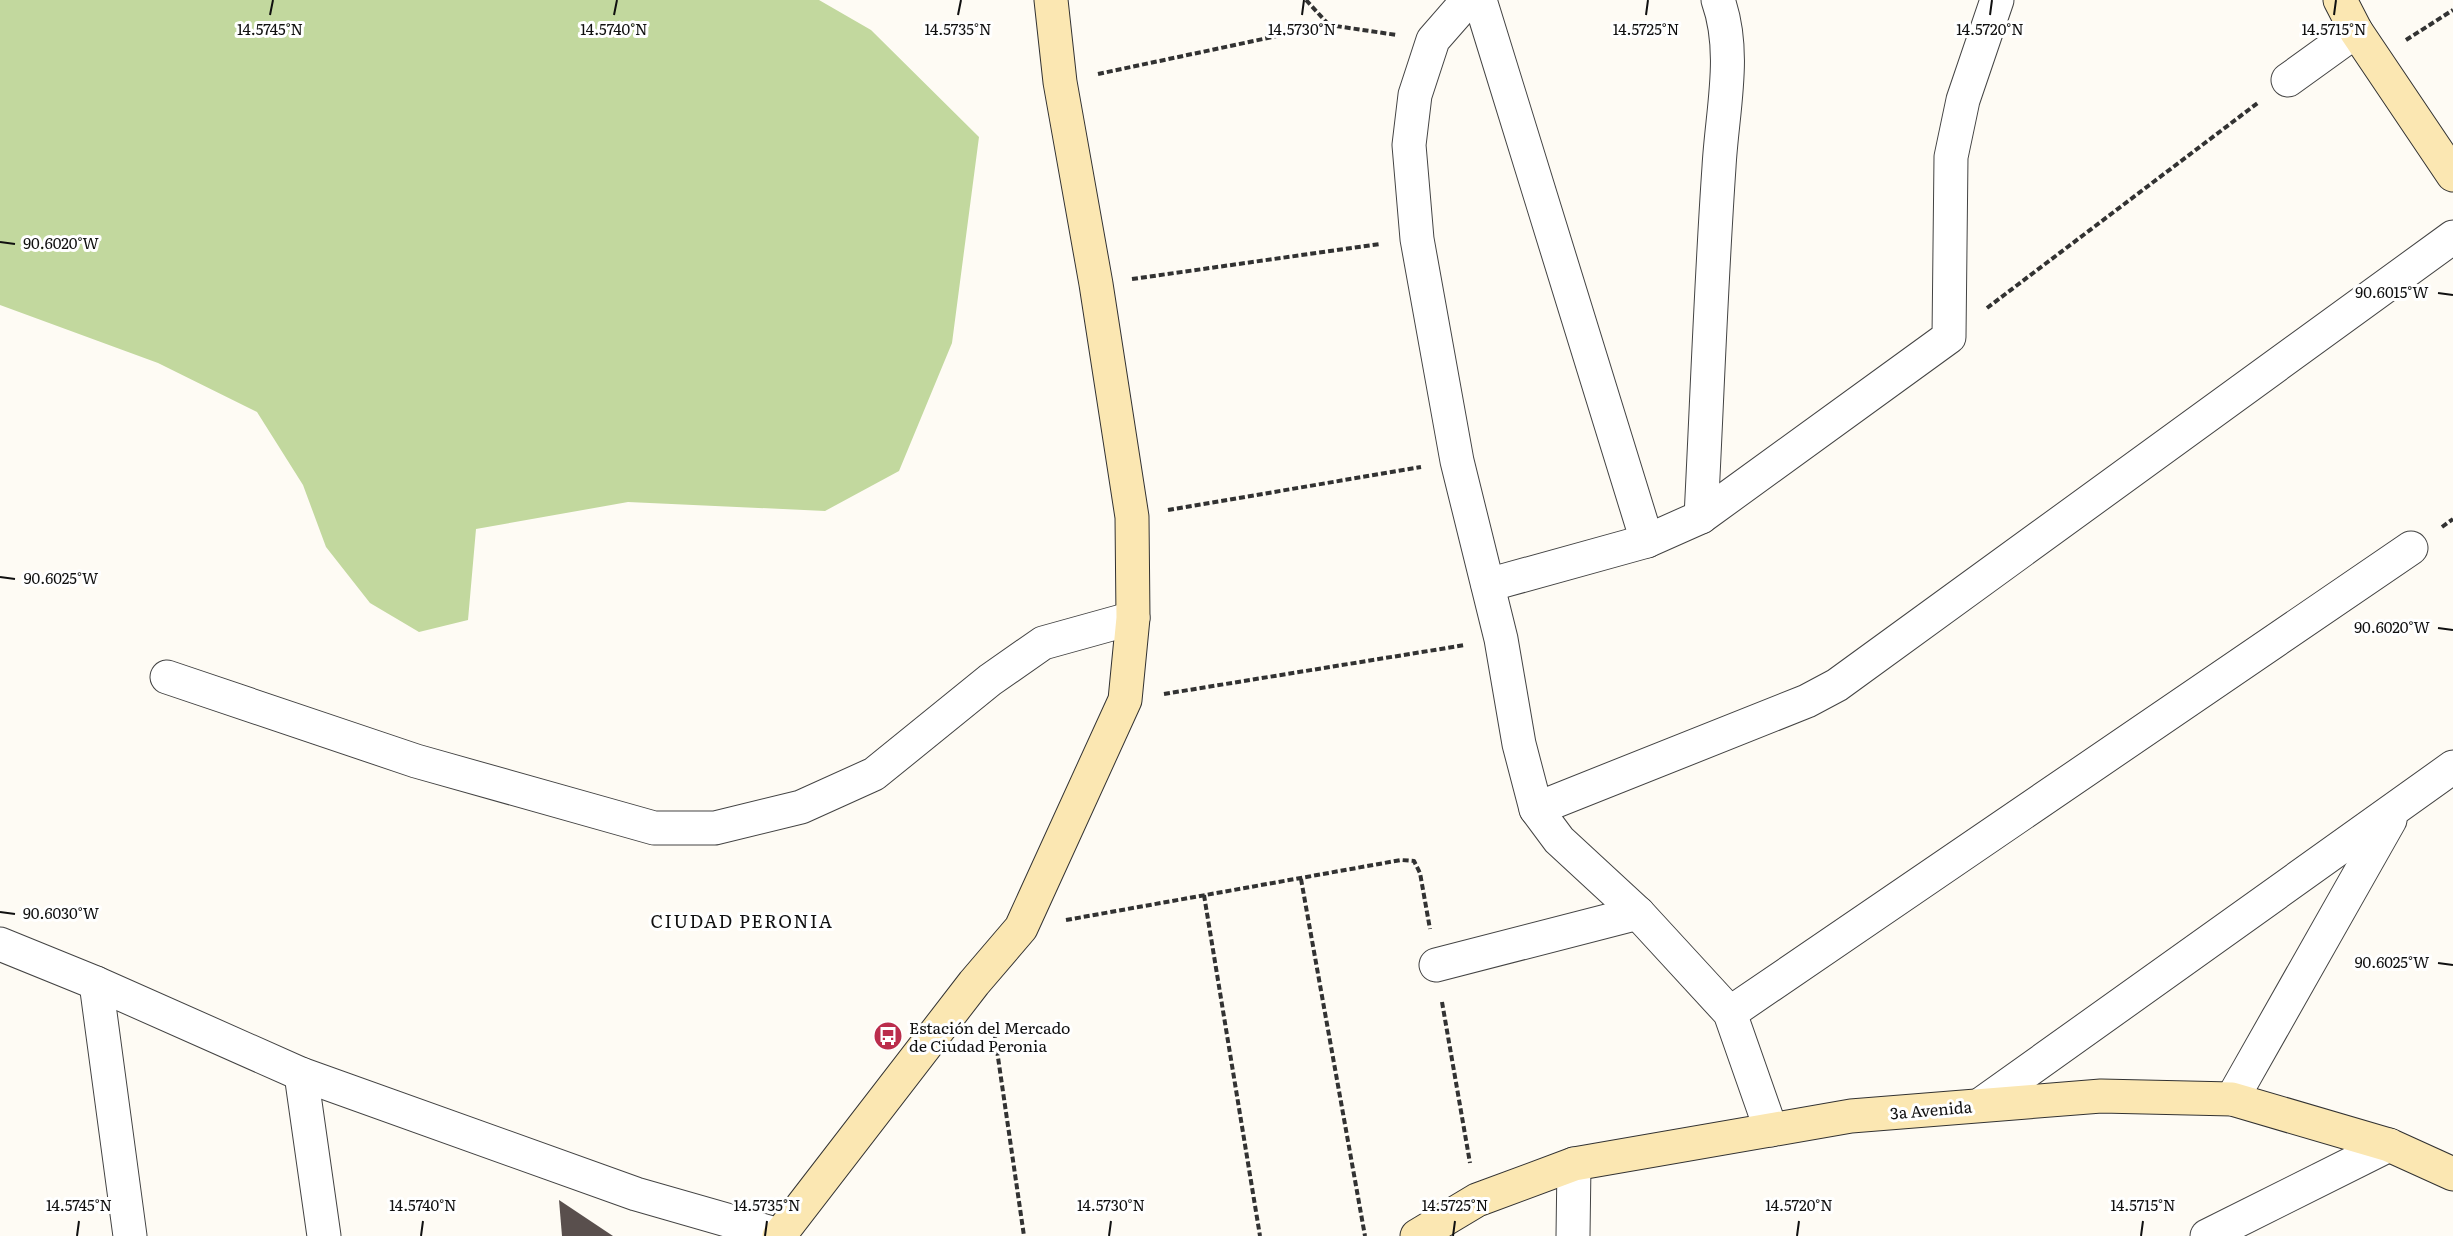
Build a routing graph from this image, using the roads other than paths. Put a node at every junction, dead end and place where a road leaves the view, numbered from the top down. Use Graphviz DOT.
graph roads {
  1 [pos="1051,0"];
  2 [pos="1467,0"];
  3 [pos="1480,0"];
  4 [pos="1718,0"];
  5 [pos="1997,0"];
  6 [pos="2340,0"];
  7 [pos="2356,31"];
  8 [pos="2288,80"];
  9 [pos="2453,175"];
  10 [pos="2453,237"];
  11 [pos="1701,517"];
  12 [pos="1647,541"];
  13 [pos="2411,548"];
  14 [pos="1488,585"];
  15 [pos="1133,618"];
  16 [pos="167,677"];
  17 [pos="2453,767"];
  18 [pos="1536,809"];
  19 [pos="2395,811"];
  20 [pos="1638,913"];
  21 [pos="0,944"];
  22 [pos="1436,965"];
  23 [pos="96,983"];
  24 [pos="1730,1013"];
  25 [pos="301,1074"];
  26 [pos="2232,1099"];
  27 [pos="1980,1105"];
  28 [pos="1771,1130"];
  29 [pos="2389,1145"];
  30 [pos="1574,1164"];
  31 [pos="2453,1174"];
  32 [pos="130,1236"];
  33 [pos="324,1236"];
  34 [pos="780,1236"];
  35 [pos="1417,1236"];
  36 [pos="1573,1236"];
  37 [pos="2207,1236"];
  1 -- 15 [label="main road"];
  2 -- 14 [label="street"];
  3 -- 12 [label="street"];
  4 -- 11 [label="street"];
  5 -- 11 [label="street"];
  6 -- 7 [label="main road"];
  7 -- 8 [label="street"];
  7 -- 9 [label="main road"];
  10 -- 18 [label="street"];
  11 -- 12 [label="street"];
  12 -- 14 [label="street"];
  13 -- 24 [label="street"];
  14 -- 18 [label="street"];
  15 -- 16 [label="street"];
  15 -- 34 [label="main road"];
  17 -- 19 [label="street"];
  18 -- 20 [label="street"];
  19 -- 26 [label="street"];
  19 -- 27 [label="street"];
  20 -- 22 [label="street"];
  20 -- 24 [label="street"];
  21 -- 23 [label="street"];
  23 -- 25 [label="street"];
  23 -- 32 [label="street"];
  24 -- 28 [label="street"];
  25 -- 33 [label="street"];
  25 -- 34 [label="street"];
  26 -- 27 [label="main road, 3a Avenida"];
  26 -- 29 [label="main road, 3a Avenida"];
  27 -- 28 [label="main road, 3a Avenida"];
  28 -- 30 [label="main road, 3a Avenida"];
  29 -- 31 [label="main road, 3a Avenida"];
  29 -- 37 [label="street"];
  30 -- 35 [label="main road, 3a Avenida"];
  30 -- 36 [label="street"];
}
